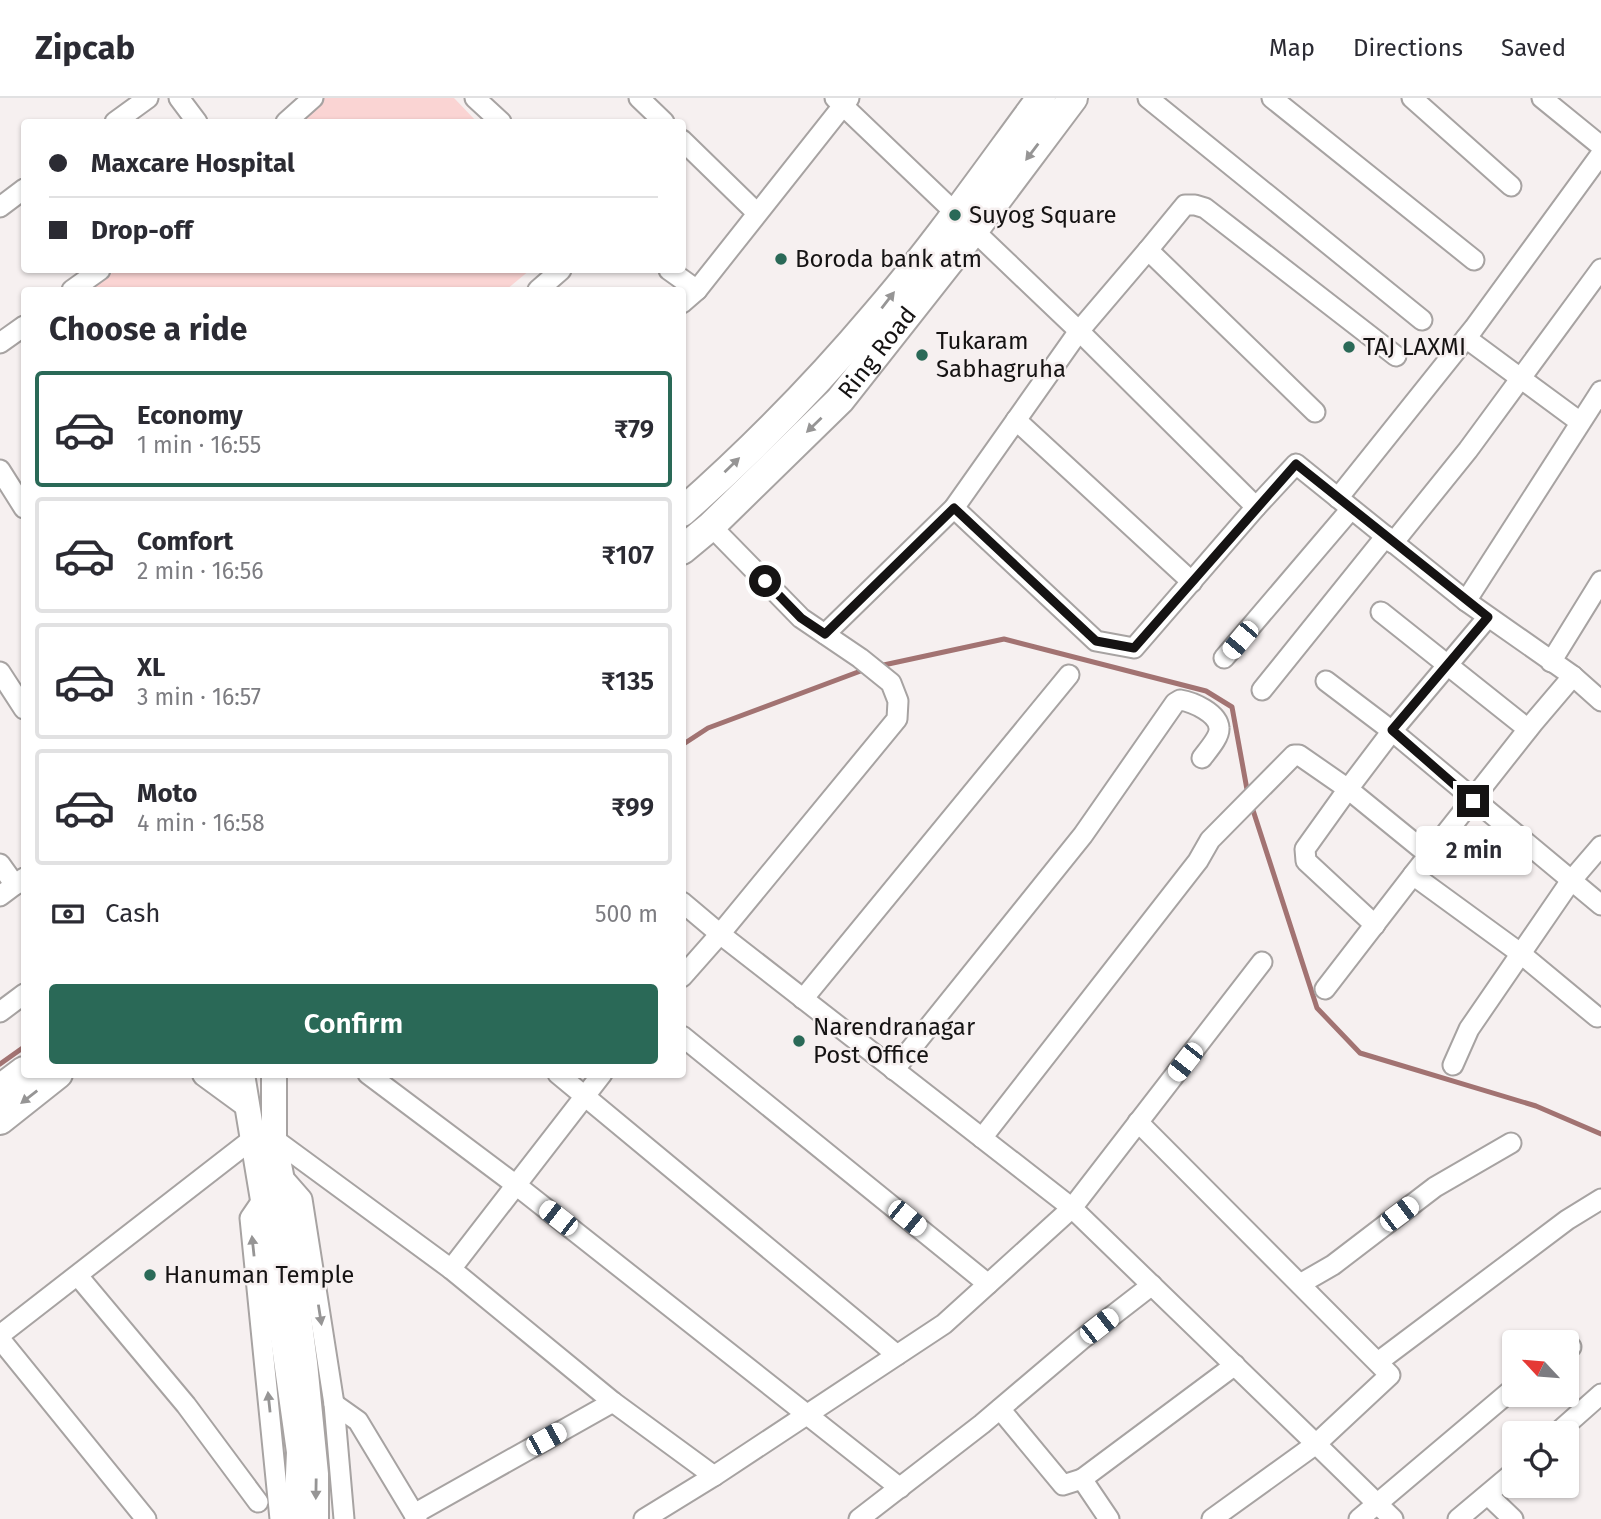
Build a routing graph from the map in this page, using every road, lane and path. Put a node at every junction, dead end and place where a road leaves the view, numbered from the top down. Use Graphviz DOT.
graph roads {
  1 [pos="148,98"];
  2 [pos="179,98"];
  3 [pos="313,98"];
  4 [pos="475,98"];
  5 [pos="639,98"];
  6 [pos="1041,98"];
  7 [pos="1073,98"];
  8 [pos="1149,98"];
  9 [pos="1272,98"];
  10 [pos="1412,98"];
  11 [pos="1542,98"];
  12 [pos="842,100"];
  13 [pos="119,119"];
  14 [pos="195,119"];
  15 [pos="289,119"];
  16 [pos="498,119"];
  17 [pos="661,119"];
  18 [pos="686,145"];
  19 [pos="1601,146"];
  20 [pos="1601,154"];
  21 [pos="1511,186"];
  22 [pos="21,191"];
  23 [pos="0,207"];
  24 [pos="757,213"];
  25 [pos="964,222"];
  26 [pos="1148,250"];
  27 [pos="1474,260"];
  28 [pos="1601,269"];
  29 [pos="96,273"];
  30 [pos="558,273"];
  31 [pos="671,273"];
  32 [pos="76,287"];
  33 [pos="541,287"];
  34 [pos="682,287"];
  35 [pos="690,297"];
  36 [pos="1422,320"];
  37 [pos="21,328"];
  38 [pos="1079,331"];
  39 [pos="1466,338"];
  40 [pos="0,343"];
  41 [pos="1396,356"];
  42 [pos="1520,377"];
  43 [pos="1601,391"];
  44 [pos="1315,412"];
  45 [pos="1016,420"];
  46 [pos="1580,422"];
  47 [pos="0,470"];
  48 [pos="21,503"];
  49 [pos="1345,504"];
  50 [pos="1256,507"];
  51 [pos="686,508"];
  52 [pos="954,508"];
  53 [pos="711,526"];
  54 [pos="1390,540"];
  55 [pos="686,547"];
  56 [pos="1601,581"];
  57 [pos="1192,582"];
  58 [pos="1466,601"];
  59 [pos="1381,612"];
  60 [pos="1488,617"];
  61 [pos="825,634"];
  62 [pos="1224,658"];
  63 [pos="1551,662"];
  64 [pos="1447,665"];
  65 [pos="0,672"];
  66 [pos="1069,675"];
  67 [pos="1573,676"];
  68 [pos="1326,681"];
  69 [pos="1262,690"];
  70 [pos="1601,701"];
  71 [pos="21,704"];
  72 [pos="1528,729"];
  73 [pos="1392,730"];
  74 [pos="1202,758"];
  75 [pos="1348,789"];
  76 [pos="1473,801"];
  77 [pos="1601,846"];
  78 [pos="1429,855"];
  79 [pos="0,864"];
  80 [pos="1413,876"];
  81 [pos="1570,882"];
  82 [pos="13,886"];
  83 [pos="686,905"];
  84 [pos="1601,905"];
  85 [pos="1375,925"];
  86 [pos="720,934"];
  87 [pos="1520,953"];
  88 [pos="1262,961"];
  89 [pos="686,972"];
  90 [pos="1325,989"];
  91 [pos="21,996"];
  92 [pos="803,999"];
  93 [pos="0,1012"];
  94 [pos="1597,1017"];
  95 [pos="686,1039"];
  96 [pos="1453,1065"];
  97 [pos="894,1070"];
  98 [pos="21,1073"];
  99 [pos="53,1078"];
  100 [pos="210,1078"];
  101 [pos="243,1078"];
  102 [pos="273,1078"];
  103 [pos="373,1078"];
  104 [pos="563,1078"];
  105 [pos="599,1078"];
  106 [pos="0,1089"];
  107 [pos="585,1095"];
  108 [pos="246,1104"];
  109 [pos="0,1120"];
  110 [pos="1138,1122"];
  111 [pos="982,1138"];
  112 [pos="263,1140"];
  113 [pos="1511,1143"];
  114 [pos="281,1175"];
  115 [pos="516,1185"];
  116 [pos="271,1206"];
  117 [pos="1598,1206"];
  118 [pos="1072,1208"];
  119 [pos="451,1269"];
  120 [pos="78,1276"];
  121 [pos="988,1284"];
  122 [pos="1300,1284"];
  123 [pos="1152,1285"];
  124 [pos="0,1337"];
  125 [pos="897,1355"];
  126 [pos="1378,1362"];
  127 [pos="1235,1365"];
  128 [pos="1601,1394"];
  129 [pos="1502,1398"];
  130 [pos="612,1402"];
  131 [pos="334,1404"];
  132 [pos="1000,1409"];
  133 [pos="807,1414"];
  134 [pos="1571,1421"];
  135 [pos="1316,1444"];
  136 [pos="714,1476"];
  137 [pos="1082,1479"];
  138 [pos="1502,1483"];
  139 [pos="900,1488"];
  140 [pos="1488,1495"];
  141 [pos="258,1502"];
  142 [pos="1378,1504"];
  143 [pos="415,1516"];
  144 [pos="146,1519"];
  145 [pos="280,1519"];
  146 [pos="296,1519"];
  147 [pos="316,1519"];
  148 [pos="344,1519"];
  149 [pos="644,1519"];
  150 [pos="859,1519"];
  151 [pos="1109,1519"];
  152 [pos="1212,1519"];
  153 [pos="1359,1519"];
  154 [pos="1393,1519"];
  155 [pos="1458,1519"];
  156 [pos="1513,1519"];
  1 -- 13 [label="street"];
  2 -- 14 [label="street"];
  3 -- 15 [label="street"];
  4 -- 16 [label="street"];
  5 -- 17 [label="street"];
  6 -- 25 [label="highway, Ring Road"];
  7 -- 25 [label="highway, Ring Road, one-way"];
  8 -- 36 [label="street"];
  9 -- 27 [label="street"];
  10 -- 21 [label="street"];
  11 -- 19 [label="street"];
  12 -- 24 [label="street"];
  12 -- 25 [label="street"];
  18 -- 24 [label="street"];
  20 -- 39 [label="street"];
  22 -- 23 [label="street"];
  24 -- 35 [label="street"];
  25 -- 38 [label="street"];
  51 -- 25 [label="highway, Ring Road, one-way"];
  25 -- 53 [label="highway, Ring Road, one-way"];
  26 -- 38 [label="street"];
  26 -- 41 [label="street"];
  26 -- 44 [label="street"];
  28 -- 42 [label="street"];
  29 -- 32 [label="street"];
  30 -- 33 [label="street"];
  31 -- 34 [label="street"];
  37 -- 40 [label="street"];
  38 -- 45 [label="street"];
  38 -- 50 [label="street"];
  39 -- 42 [label="street"];
  39 -- 49 [label="street"];
  42 -- 46 [label="street"];
  42 -- 54 [label="street"];
  43 -- 46 [label="street"];
  45 -- 52 [label="street"];
  45 -- 57 [label="street"];
  46 -- 58 [label="street"];
  47 -- 48 [label="street"];
  49 -- 50 [label="street"];
  49 -- 54 [label="street"];
  49 -- 62 [label="street"];
  50 -- 57 [label="street"];
  52 -- 57 [label="street"];
  52 -- 61 [label="street"];
  53 -- 55 [label="highway, Ring Road"];
  53 -- 61 [label="street"];
  54 -- 58 [label="street"];
  54 -- 69 [label="street"];
  56 -- 63 [label="street"];
  58 -- 60 [label="street"];
  59 -- 64 [label="street"];
  60 -- 63 [label="street"];
  60 -- 64 [label="street"];
  61 -- 86 [label="street"];
  63 -- 67 [label="street"];
  64 -- 72 [label="street"];
  64 -- 73 [label="street"];
  65 -- 71 [label="street"];
  66 -- 92 [label="street"];
  67 -- 70 [label="street"];
  67 -- 72 [label="street"];
  68 -- 73 [label="street"];
  72 -- 76 [label="street"];
  73 -- 75 [label="street"];
  73 -- 76 [label="street"];
  74 -- 97 [label="street"];
  75 -- 78 [label="street"];
  75 -- 85 [label="street"];
  75 -- 111 [label="street"];
  76 -- 78 [label="street"];
  76 -- 81 [label="street"];
  77 -- 81 [label="street"];
  78 -- 80 [label="street"];
  79 -- 82 [label="street"];
  80 -- 85 [label="street"];
  80 -- 87 [label="street"];
  81 -- 84 [label="street"];
  81 -- 87 [label="street"];
  83 -- 86 [label="street"];
  85 -- 90 [label="street"];
  86 -- 89 [label="street"];
  86 -- 92 [label="street"];
  87 -- 94 [label="street"];
  87 -- 96 [label="street"];
  88 -- 110 [label="street"];
  91 -- 93 [label="street"];
  92 -- 97 [label="street"];
  95 -- 121 [label="street"];
  97 -- 111 [label="street"];
  98 -- 106 [label="highway"];
  99 -- 109 [label="highway, one-way"];
  100 -- 108 [label="main road"];
  101 -- 108 [label="main road"];
  102 -- 112 [label="main road"];
  103 -- 115 [label="street"];
  104 -- 107 [label="street"];
  105 -- 107 [label="street"];
  107 -- 115 [label="street"];
  107 -- 125 [label="street"];
  108 -- 112 [label="main road"];
  110 -- 118 [label="street"];
  110 -- 122 [label="street"];
  111 -- 118 [label="street"];
  112 -- 114 [label="main road"];
  112 -- 116 [label="main road"];
  112 -- 119 [label="street"];
  112 -- 120 [label="street"];
  113 -- 122 [label="street"];
  114 -- 116 [label="main road"];
  114 -- 131 [label="street, one-way"];
  115 -- 119 [label="street"];
  115 -- 133 [label="street"];
  145 -- 116 [label="street, one-way"];
  116 -- 146 [label="main road"];
  116 -- 147 [label="main road, one-way"];
  117 -- 126 [label="street"];
  118 -- 121 [label="street"];
  118 -- 123 [label="street"];
  119 -- 130 [label="street"];
  120 -- 124 [label="street"];
  120 -- 141 [label="street"];
  121 -- 125 [label="street"];
  122 -- 126 [label="street"];
  123 -- 127 [label="street"];
  123 -- 132 [label="street"];
  124 -- 144 [label="street"];
  125 -- 133 [label="street"];
  126 -- 135 [label="street"];
  127 -- 135 [label="street"];
  127 -- 137 [label="street"];
  128 -- 134 [label="street"];
  129 -- 142 [label="street"];
  130 -- 136 [label="street"];
  130 -- 143 [label="street"];
  131 -- 143 [label="street"];
  131 -- 148 [label="street"];
  132 -- 137 [label="street"];
  132 -- 139 [label="street"];
  133 -- 136 [label="street"];
  133 -- 139 [label="street"];
  135 -- 142 [label="street"];
  135 -- 152 [label="street"];
  136 -- 149 [label="street"];
  137 -- 151 [label="street"];
  138 -- 140 [label="street"];
  139 -- 150 [label="street"];
  140 -- 155 [label="street"];
  140 -- 156 [label="street"];
  142 -- 153 [label="street"];
  142 -- 154 [label="street"];
}
